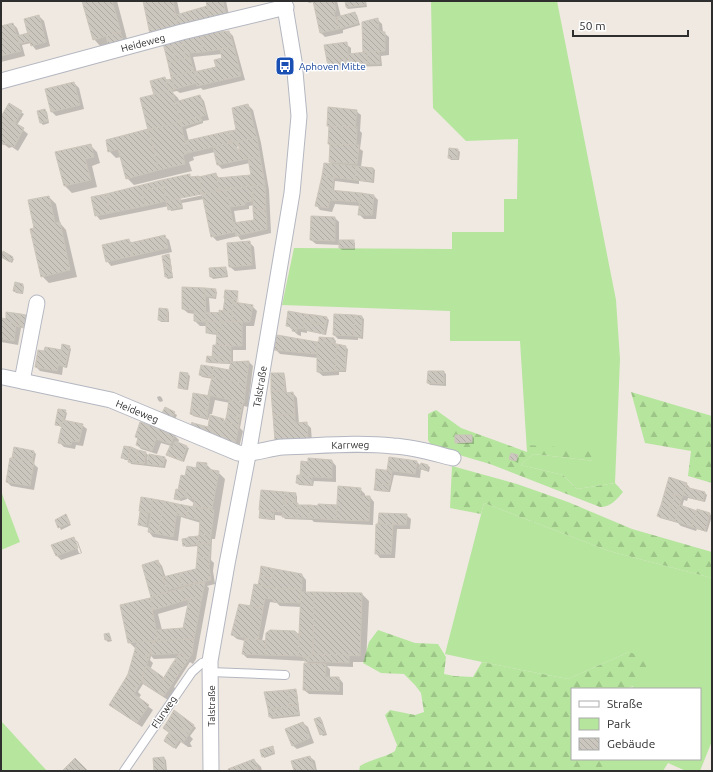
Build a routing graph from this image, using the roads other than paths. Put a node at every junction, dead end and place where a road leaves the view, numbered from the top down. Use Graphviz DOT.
graph roads {
  1 [pos="285,4"];
  2 [pos="1,81"];
  3 [pos="37,303"];
  4 [pos="2,379"];
  5 [pos="22,381"];
  6 [pos="248,454"];
  7 [pos="453,458"];
  8 [pos="210,667"];
  9 [pos="286,675"];
  10 [pos="124,771"];
  11 [pos="211,771"];
  1 -- 2 [label="street, Heideweg"];
  1 -- 6 [label="street, Talstraße"];
  3 -- 5 [label="street"];
  4 -- 5 [label="street, Heideweg"];
  5 -- 6 [label="street, Heideweg"];
  6 -- 7 [label="street, Karrweg"];
  6 -- 8 [label="street, Talstraße"];
  8 -- 9 [label="lane"];
  8 -- 10 [label="lane, Flurweg"];
  8 -- 11 [label="street, Talstraße"];
}
